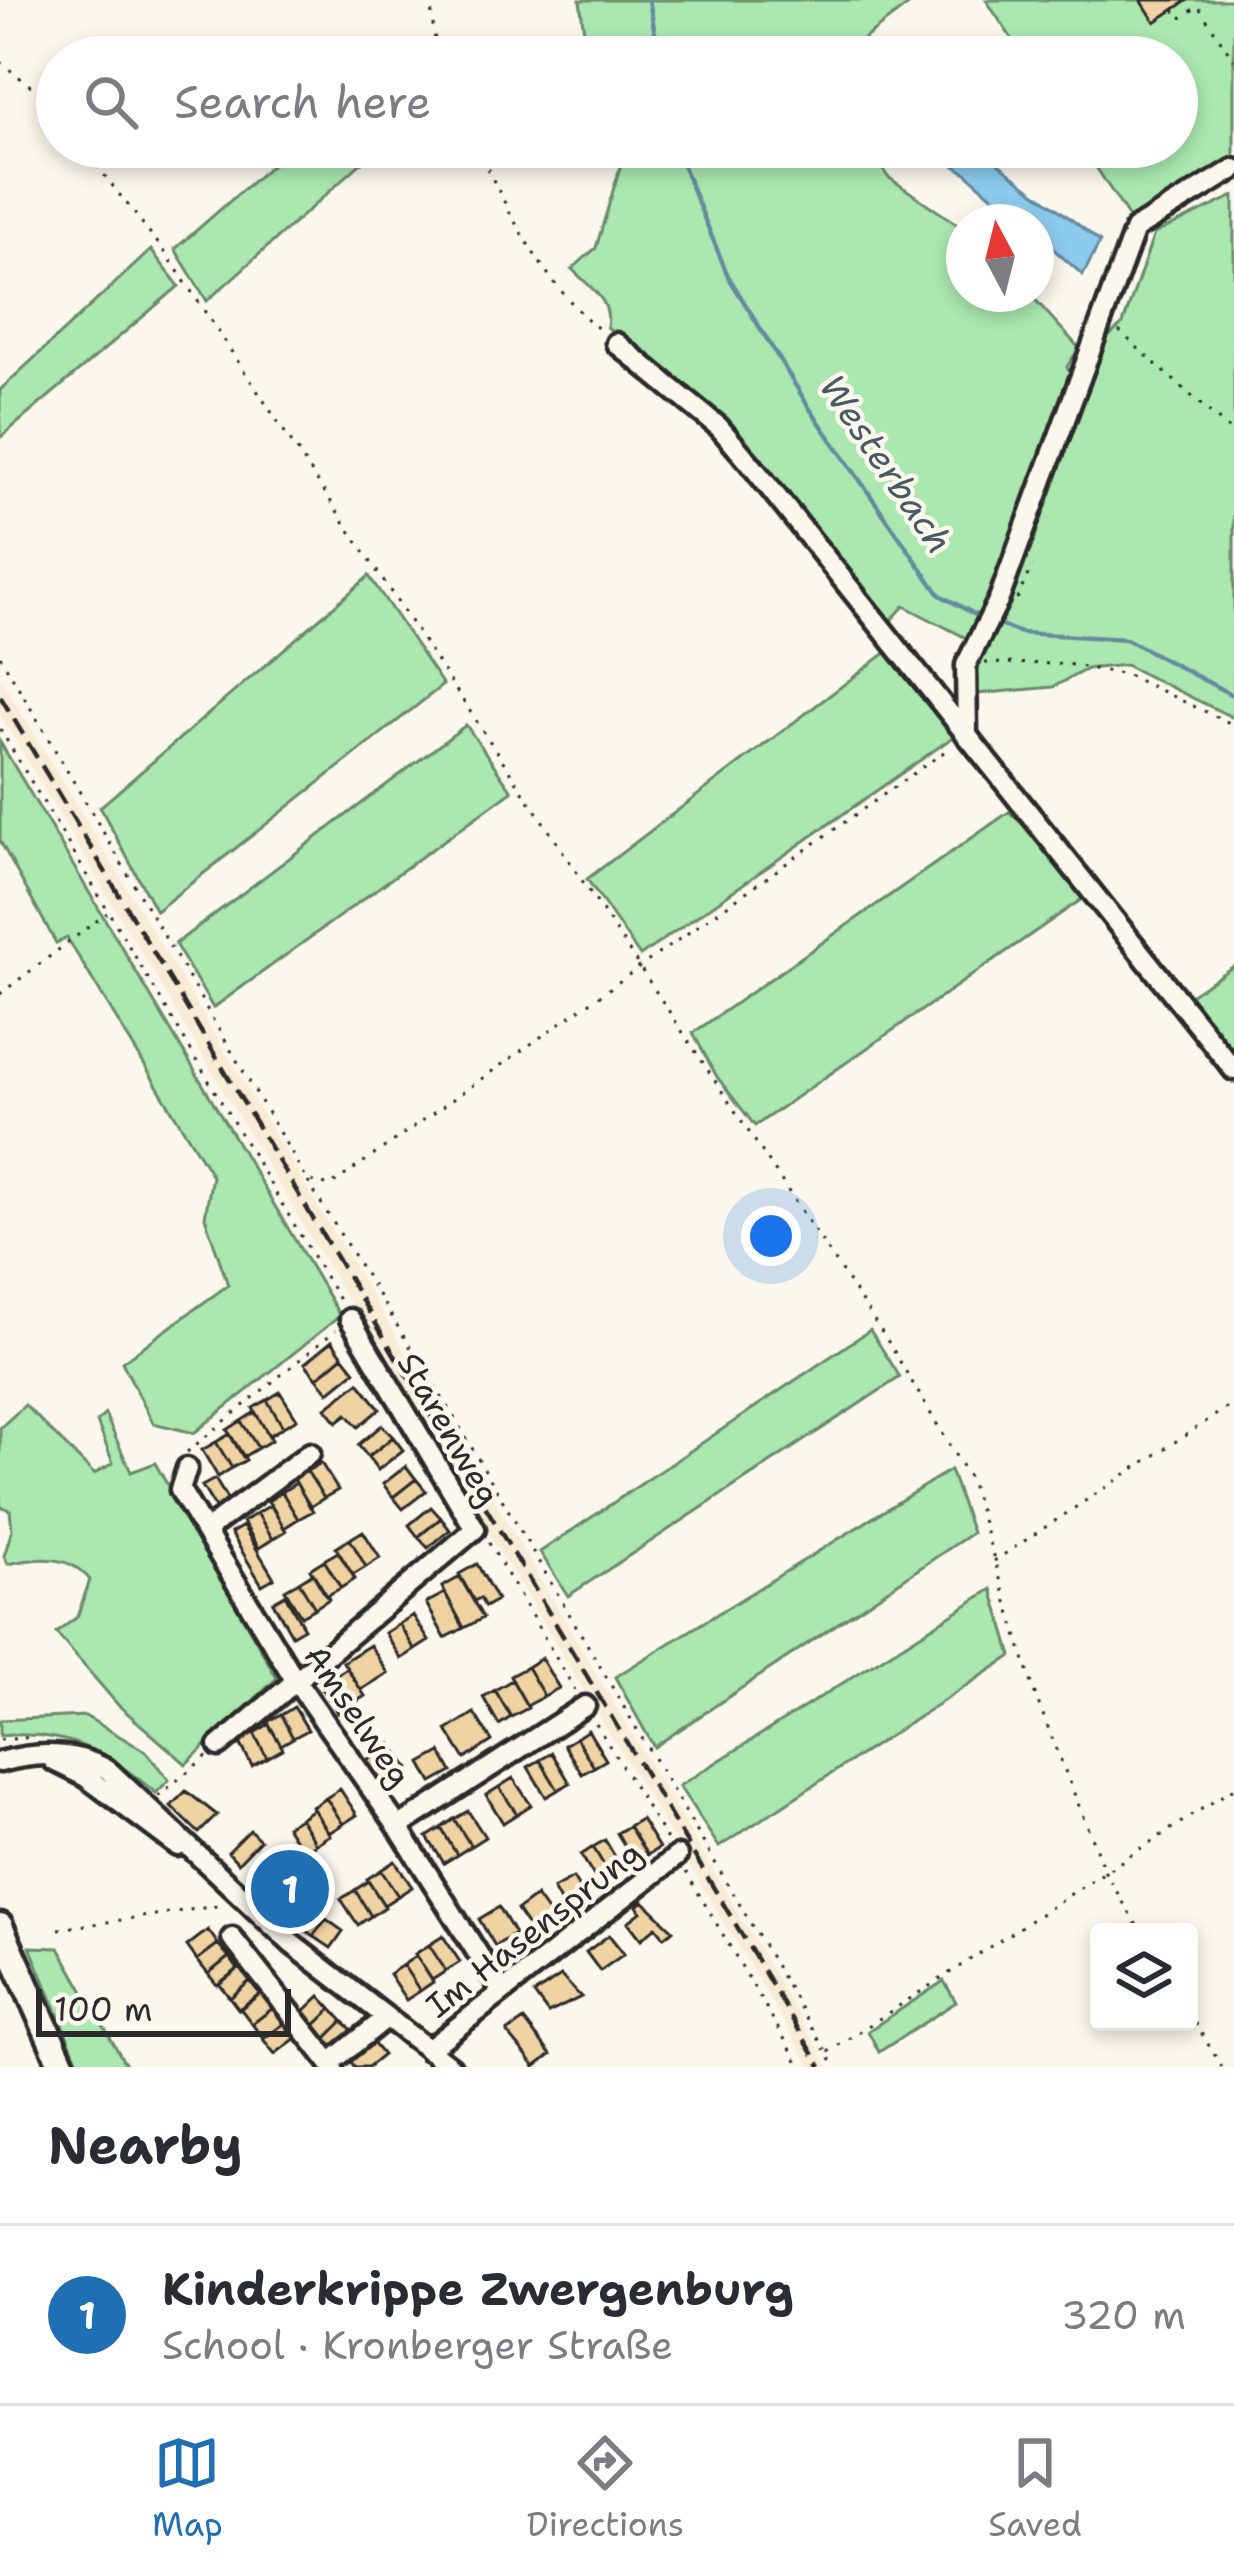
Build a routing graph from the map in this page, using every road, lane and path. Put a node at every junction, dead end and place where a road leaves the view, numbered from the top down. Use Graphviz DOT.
graph roads {
  1 [pos="430,0"];
  2 [pos="1174,10"];
  3 [pos="434,36"];
  4 [pos="1234,60"];
  5 [pos="0,62"];
  6 [pos="36,90"];
  7 [pos="99,168"];
  8 [pos="487,168"];
  9 [pos="1234,169"];
  10 [pos="1116,328"];
  11 [pos="616,343"];
  12 [pos="1234,434"];
  13 [pos="1034,558"];
  14 [pos="999,599"];
  15 [pos="0,656"];
  16 [pos="970,660"];
  17 [pos="1234,725"];
  18 [pos="0,729"];
  19 [pos="968,736"];
  20 [pos="108,912"];
  21 [pos="638,968"];
  22 [pos="0,994"];
  23 [pos="1234,1070"];
  24 [pos="307,1180"];
  25 [pos="350,1319"];
  26 [pos="1234,1403"];
  27 [pos="310,1454"];
  28 [pos="187,1468"];
  29 [pos="205,1532"];
  30 [pos="992,1562"];
  31 [pos="294,1678"];
  32 [pos="585,1706"];
  33 [pos="219,1746"];
  34 [pos="0,1762"];
  35 [pos="1234,1788"];
  36 [pos="155,1798"];
  37 [pos="398,1827"];
  38 [pos="676,1856"];
  39 [pos="1105,1872"];
  40 [pos="243,1900"];
  41 [pos="1136,1923"];
  42 [pos="0,1927"];
  43 [pos="59,1929"];
  44 [pos="232,1938"];
  45 [pos="502,1992"];
  46 [pos="386,2018"];
  47 [pos="1198,2028"];
  48 [pos="428,2050"];
  49 [pos="827,2053"];
  50 [pos="332,2065"];
  51 [pos="63,2067"];
  52 [pos="451,2067"];
  53 [pos="801,2067"];
  54 [pos="835,2067"];
  55 [pos="1222,2067"];
  1 -- 3 [label="path"];
  2 -- 4 [label="path"];
  5 -- 6 [label="path"];
  7 -- 21 [label="path"];
  8 -- 11 [label="path"];
  9 -- 14 [label="street"];
  10 -- 12 [label="path"];
  11 -- 19 [label="street"];
  13 -- 14 [label="path"];
  14 -- 16 [label="street"];
  15 -- 24 [label="path"];
  16 -- 17 [label="path"];
  16 -- 19 [label="street"];
  18 -- 20 [label="path"];
  19 -- 21 [label="path"];
  19 -- 23 [label="street"];
  20 -- 22 [label="path"];
  20 -- 25 [label="path"];
  21 -- 24 [label="path"];
  21 -- 30 [label="path"];
  24 -- 49 [label="path"];
  25 -- 28 [label="path"];
  25 -- 31 [label="street, Starenweg"];
  26 -- 30 [label="path"];
  27 -- 29 [label="street"];
  28 -- 29 [label="street, Amselweg"];
  29 -- 31 [label="street, Amselweg"];
  30 -- 39 [label="path"];
  31 -- 33 [label="street, Starenweg"];
  31 -- 37 [label="street, Amselweg"];
  32 -- 37 [label="street"];
  33 -- 36 [label="path"];
  34 -- 40 [label="street"];
  35 -- 39 [label="path"];
  37 -- 45 [label="street, Amselweg"];
  38 -- 45 [label="street, Im Hasensprung"];
  38 -- 53 [label="path"];
  39 -- 41 [label="path"];
  39 -- 49 [label="path"];
  40 -- 43 [label="path"];
  40 -- 46 [label="street"];
  42 -- 51 [label="main road"];
  44 -- 50 [label="street"];
  45 -- 48 [label="street, Im Hasensprung"];
  46 -- 48 [label="street"];
  46 -- 50 [label="street"];
  47 -- 55 [label="path"];
  48 -- 52 [label="street"];
  49 -- 54 [label="path"];
}
